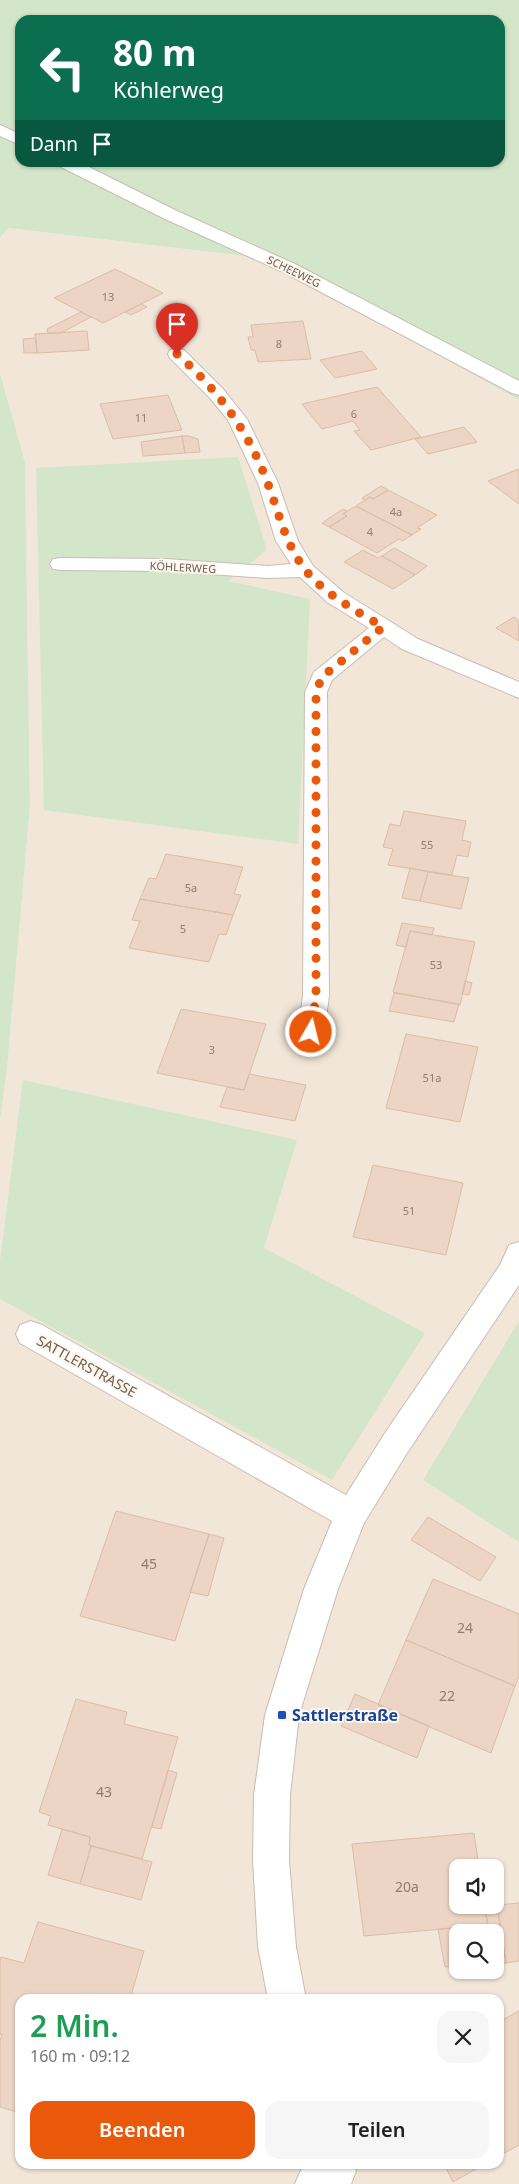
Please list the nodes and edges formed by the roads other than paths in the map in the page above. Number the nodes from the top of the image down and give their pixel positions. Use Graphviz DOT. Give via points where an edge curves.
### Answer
graph roads {
  1 [pos="0,130"];
  2 [pos="15,138"];
  3 [pos="75,167"];
  4 [pos="177,354"];
  5 [pos="519,389"];
  6 [pos="61,564"];
  7 [pos="305,570"];
  8 [pos="383,627"];
  9 [pos="519,691"];
  10 [pos="311,1032"];
  11 [pos="519,1254"];
  12 [pos="31,1334"];
  13 [pos="351,1515"];
  14 [pos="287,1994"];
  1 -- 2 [label="street"];
  3 -- 5 [label="street, SCHEEWEG" via="289,268"];
  4 -- 7 [label="street" via="237,419 268,484 288,541"];
  6 -- 7 [label="street, KÖHLERWEG" via="166,565 268,572"];
  7 -- 8 [label="street" via="335,597"];
  8 -- 9 [label="street" via="410,644"];
  8 -- 10 [label="street" via="322,677 316,692 316,996"];
  11 -- 13 [label="street" via="502,1287"];
  12 -- 13 [label="street, SATTLERSTRASSE"];
  13 -- 14 [label="street" via="321,1589 282,1715 272,1795 271,1860 276,1947"];
}
